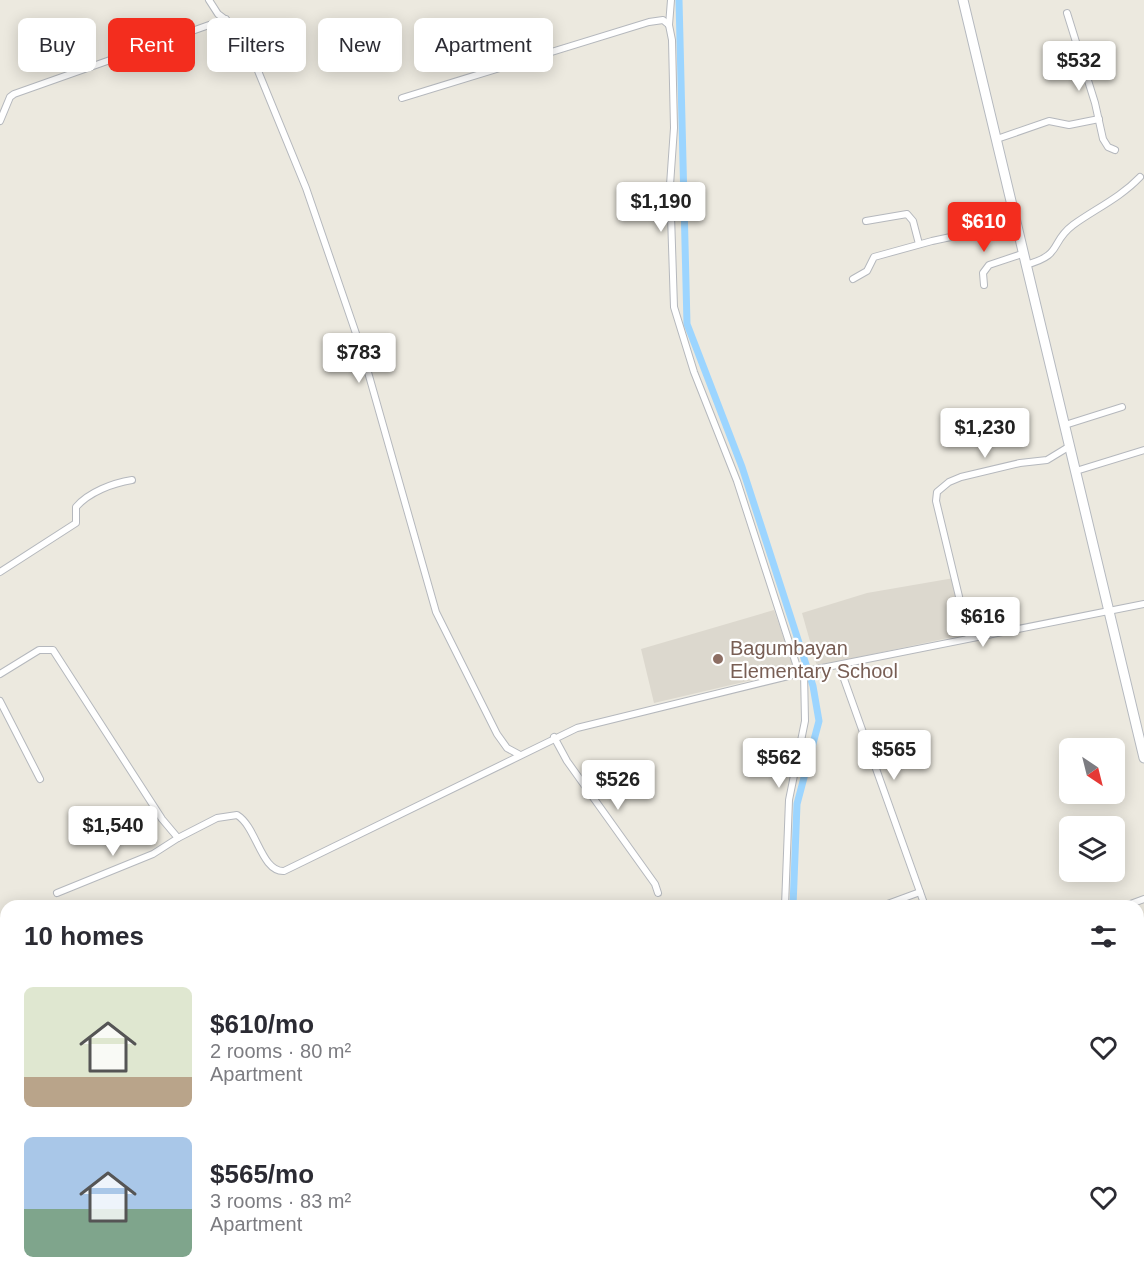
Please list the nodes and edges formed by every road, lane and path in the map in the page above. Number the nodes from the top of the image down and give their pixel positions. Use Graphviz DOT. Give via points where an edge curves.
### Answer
graph roads {
  1 [pos="208,0"];
  2 [pos="671,0"];
  3 [pos="963,0"];
  4 [pos="1067,13"];
  5 [pos="224,18"];
  6 [pos="669,25"];
  7 [pos="207,26"];
  8 [pos="258,72"];
  9 [pos="402,98"];
  10 [pos="1099,119"];
  11 [pos="0,121"];
  12 [pos="997,139"];
  13 [pos="1115,150"];
  14 [pos="1140,177"];
  15 [pos="866,220"];
  16 [pos="1016,223"];
  17 [pos="919,244"];
  18 [pos="1022,254"];
  19 [pos="1025,265"];
  20 [pos="853,279"];
  21 [pos="984,285"];
  22 [pos="1122,407"];
  23 [pos="1065,425"];
  24 [pos="1070,446"];
  25 [pos="1144,450"];
  26 [pos="1076,471"];
  27 [pos="132,480"];
  28 [pos="0,572"];
  29 [pos="1144,603"];
  30 [pos="1110,610"];
  31 [pos="969,638"];
  32 [pos="839,665"];
  33 [pos="803,673"];
  34 [pos="0,674"];
  35 [pos="0,700"];
  36 [pos="554,737"];
  37 [pos="507,748"];
  38 [pos="520,755"];
  39 [pos="1144,758"];
  40 [pos="507,761"];
  41 [pos="40,779"];
  42 [pos="178,838"];
  43 [pos="920,892"];
  44 [pos="57,893"];
  45 [pos="658,893"];
  46 [pos="785,900"];
  47 [pos="898,900"];
  48 [pos="923,900"];
  1 -- 5 [label="street"];
  2 -- 6 [label="street"];
  3 -- 12 [label="main road"];
  4 -- 10 [label="street"];
  6 -- 9 [label="street" via="663,20 650,21"];
  6 -- 33 [label="street" via="675,128 670,185 674,307"];
  7 -- 11 [label="street" via="14,94"];
  8 -- 37 [label="street" via="306,188 362,351 436,612"];
  10 -- 12 [label="street" via="1069,125 1049,121"];
  10 -- 13 [label="street" via="1105,144"];
  12 -- 16 [label="main road"];
  14 -- 19 [label="street" via="1102,209 1072,226 1048,257"];
  15 -- 17 [label="street" via="907,214"];
  16 -- 17 [label="street"];
  16 -- 18 [label="main road"];
  17 -- 20 [label="street" via="874,257 867,271"];
  18 -- 19 [label="main road"];
  18 -- 21 [label="street" via="989,265 983,273"];
  19 -- 23 [label="main road"];
  22 -- 23 [label="street"];
  23 -- 24 [label="main road"];
  24 -- 26 [label="main road"];
  24 -- 31 [label="street" via="1047,460 961,477 937,492"];
  25 -- 26 [label="street"];
  26 -- 30 [label="main road"];
  27 -- 28 [label="street" via="112,484 82,501 76,507 76,523"];
  29 -- 30 [label="street"];
  30 -- 31 [label="street"];
  30 -- 39 [label="main road"];
  31 -- 32 [label="street"];
  32 -- 33 [label="street"];
  32 -- 43 [label="street"];
  33 -- 36 [label="street" via="605,720"];
  33 -- 46 [label="street" via="805,721 787,818"];
  34 -- 42 [label="street" via="39,650 56,651 162,819"];
  35 -- 41 [label="street"];
  36 -- 38 [label="street"];
  36 -- 45 [label="street" via="567,761 656,884"];
  37 -- 38 [label="street"];
  37 -- 40 [label="street"];
  38 -- 40 [label="street"];
  40 -- 42 [label="street" via="284,871 269,864 250,826 237,815 217,818"];
  42 -- 44 [label="street" via="153,854"];
  43 -- 47 [label="street"];
  43 -- 48 [label="street"];
}
